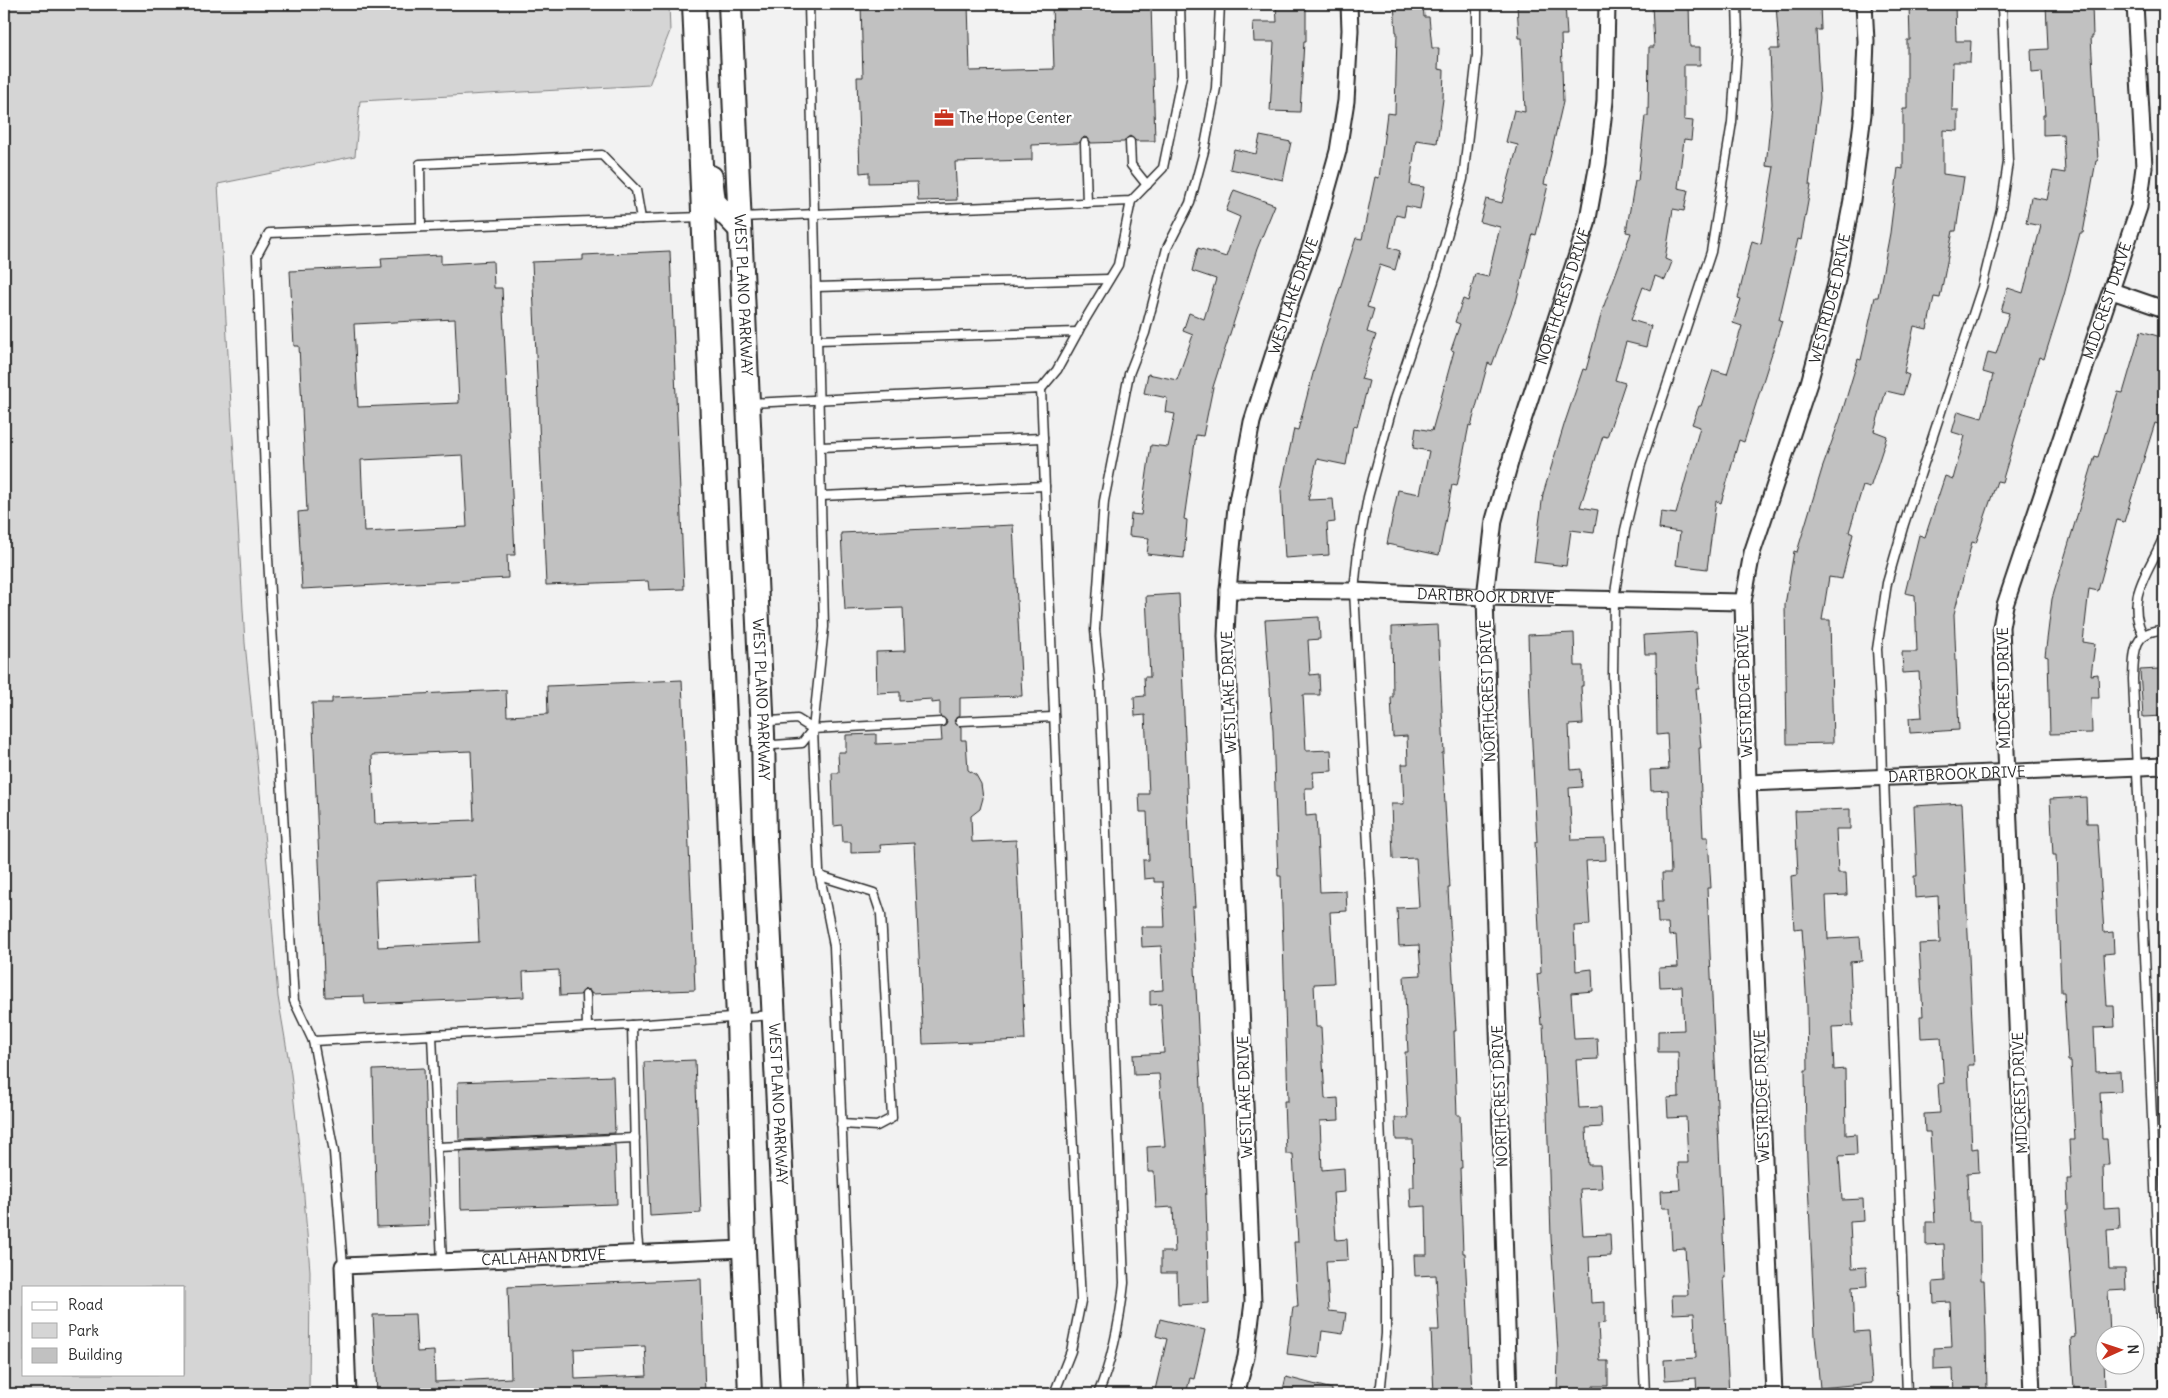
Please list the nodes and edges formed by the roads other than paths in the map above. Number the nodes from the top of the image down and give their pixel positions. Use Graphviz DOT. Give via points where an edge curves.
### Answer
graph roads {
  1 [pos="694,4"];
  2 [pos="730,4"];
  3 [pos="809,4"];
  4 [pos="1180,4"];
  5 [pos="1220,4"];
  6 [pos="1349,4"];
  7 [pos="1477,4"];
  8 [pos="1607,4"];
  9 [pos="1737,4"];
  10 [pos="1864,4"];
  11 [pos="2002,4"];
  12 [pos="2135,4"];
  13 [pos="697,87"];
  14 [pos="1130,142"];
  15 [pos="1084,143"];
  16 [pos="1147,185"];
  17 [pos="1131,201"];
  18 [pos="1086,203"];
  19 [pos="815,214"];
  20 [pos="702,216"];
  21 [pos="641,219"];
  22 [pos="740,223"];
  23 [pos="421,228"];
  24 [pos="1109,279"];
  25 [pos="816,287"];
  26 [pos="2112,291"];
  27 [pos="2164,309"];
  28 [pos="1078,332"];
  29 [pos="817,340"];
  30 [pos="1041,389"];
  31 [pos="819,400"];
  32 [pos="747,404"];
  33 [pos="1043,438"];
  34 [pos="820,447"];
  35 [pos="1045,486"];
  36 [pos="821,496"];
  37 [pos="2164,536"];
  38 [pos="1228,590"];
  39 [pos="1354,591"];
  40 [pos="1485,597"];
  41 [pos="1614,599"];
  42 [pos="1743,602"];
  43 [pos="2164,630"];
  44 [pos="2142,635"];
  45 [pos="1054,717"];
  46 [pos="960,721"];
  47 [pos="941,722"];
  48 [pos="813,729"];
  49 [pos="763,734"];
  50 [pos="726,742"];
  51 [pos="2164,766"];
  52 [pos="2136,767"];
  53 [pos="2006,772"];
  54 [pos="1883,778"];
  55 [pos="1748,784"];
  56 [pos="820,876"];
  57 [pos="586,995"];
  58 [pos="775,1015"];
  59 [pos="738,1018"];
  60 [pos="632,1026"];
  61 [pos="587,1027"];
  62 [pos="432,1035"];
  63 [pos="312,1041"];
  64 [pos="842,1124"];
  65 [pos="635,1138"];
  66 [pos="438,1147"];
  67 [pos="744,1249"];
  68 [pos="639,1255"];
  69 [pos="442,1263"];
  70 [pos="343,1266"];
  71 [pos="348,1394"];
  72 [pos="750,1394"];
  73 [pos="792,1394"];
  74 [pos="853,1394"];
  75 [pos="1054,1394"];
  76 [pos="1098,1394"];
  77 [pos="1236,1394"];
  78 [pos="1377,1394"];
  79 [pos="1509,1394"];
  80 [pos="1645,1394"];
  81 [pos="1774,1394"];
  82 [pos="1907,1394"];
  83 [pos="2032,1394"];
  84 [pos="2164,1394"];
  1 -- 13 [label="main road"];
  2 -- 22 [label="main road, WEST PLANO PARKWAY"];
  3 -- 19 [label="lane"];
  4 -- 16 [label="lane" via="1182,75 1163,168"];
  5 -- 76 [label="lane" via="1216,88 1204,151 1190,203 1167,248 1145,333 1129,374 1103,510 1096,630 1124,1283 1120,1324"];
  6 -- 38 [label="street, WESTLAKE DRIVE" via="1346,101 1338,151 1313,240 1252,422 1236,507"];
  7 -- 39 [label="lane" via="1477,56 1463,179 1437,272 1395,397 1368,497"];
  8 -- 40 [label="street, NORTHCREST DRIVE" via="1605,100 1598,163 1586,224 1494,520"];
  9 -- 41 [label="lane" via="1732,122 1711,252 1642,464 1625,530"];
  10 -- 42 [label="street, WESTRIDGE DRIVE" via="1863,114 1852,200 1836,284 1809,383 1752,553"];
  11 -- 54 [label="lane" via="2008,162 2001,209 1982,287 1887,583 1877,649"];
  12 -- 26 [label="street, MIDCREST DRIVE" via="2144,167 2139,207"];
  13 -- 20 [label="main road"];
  13 -- 22 [label="main road" via="714,202"];
  14 -- 16 [label="lane" via="1131,165"];
  15 -- 18 [label="lane"];
  16 -- 17 [label="lane"];
  17 -- 18 [label="lane"];
  17 -- 24 [label="lane" via="1118,265"];
  18 -- 19 [label="lane"];
  19 -- 22 [label="lane"];
  19 -- 25 [label="lane"];
  20 -- 21 [label="lane"];
  20 -- 50 [label="main road"];
  21 -- 23 [label="lane"];
  21 -- 23 [label="lane" via="636,190 602,155 420,164"];
  22 -- 32 [label="main road, WEST PLANO PARKWAY"];
  23 -- 63 [label="lane" via="269,234 257,256 268,558 294,1001"];
  24 -- 25 [label="lane"];
  24 -- 28 [label="lane"];
  25 -- 29 [label="lane"];
  26 -- 27 [label="street"];
  26 -- 53 [label="street, MIDCREST DRIVE" via="2005,604 2001,627"];
  28 -- 29 [label="lane"];
  28 -- 30 [label="lane" via="1057,370"];
  29 -- 31 [label="lane"];
  30 -- 31 [label="lane"];
  30 -- 33 [label="lane"];
  31 -- 32 [label="lane"];
  31 -- 34 [label="lane"];
  32 -- 49 [label="main road, WEST PLANO PARKWAY"];
  33 -- 34 [label="lane"];
  33 -- 35 [label="lane"];
  34 -- 36 [label="lane"];
  35 -- 36 [label="lane"];
  35 -- 45 [label="lane"];
  36 -- 48 [label="lane" via="824,626"];
  37 -- 44 [label="lane" via="2137,592 2136,619"];
  38 -- 39 [label="street, DARTBROOK DRIVE"];
  38 -- 77 [label="street, WESTLAKE DRIVE" via="1226,636 1253,1302 1246,1357"];
  39 -- 40 [label="street, DARTBROOK DRIVE"];
  39 -- 78 [label="lane" via="1386,1267 1386,1334 1381,1385"];
  40 -- 41 [label="street, DARTBROOK DRIVE"];
  40 -- 79 [label="street, NORTHCREST DRIVE"];
  41 -- 42 [label="street, DARTBROOK DRIVE"];
  41 -- 80 [label="lane" via="1613,667"];
  42 -- 55 [label="street, WESTRIDGE DRIVE"];
  43 -- 44 [label="lane"];
  44 -- 52 [label="lane" via="2135,650 2133,679"];
  45 -- 46 [label="lane"];
  45 -- 75 [label="lane" via="1080,1301 1071,1351"];
  47 -- 48 [label="lane"];
  48 -- 49 [label="lane" via="797,719 771,721"];
  48 -- 49 [label="lane" via="802,743 774,745"];
  48 -- 56 [label="lane"];
  49 -- 50 [label="main road"];
  49 -- 58 [label="main road, WEST PLANO PARKWAY"];
  50 -- 59 [label="main road"];
  51 -- 52 [label="street, DARTBROOK DRIVE"];
  52 -- 53 [label="street, DARTBROOK DRIVE"];
  52 -- 84 [label="lane"];
  53 -- 54 [label="street, DARTBROOK DRIVE"];
  53 -- 83 [label="street, MIDCREST DRIVE"];
  54 -- 55 [label="street, DARTBROOK DRIVE"];
  54 -- 82 [label="lane"];
  55 -- 81 [label="street, WESTRIDGE DRIVE"];
  56 -- 64 [label="lane" via="834,946"];
  56 -- 64 [label="lane" via="874,893 881,914 892,1118 877,1126"];
  57 -- 61 [label="lane"];
  58 -- 59 [label="lane"];
  58 -- 73 [label="main road, WEST PLANO PARKWAY"];
  59 -- 60 [label="lane"];
  59 -- 67 [label="main road"];
  60 -- 61 [label="lane"];
  60 -- 65 [label="lane"];
  61 -- 62 [label="lane"];
  62 -- 63 [label="lane"];
  62 -- 66 [label="lane"];
  63 -- 70 [label="lane" via="334,1152"];
  64 -- 74 [label="lane"];
  65 -- 66 [label="lane"];
  65 -- 68 [label="lane"];
  66 -- 69 [label="lane"];
  67 -- 68 [label="street, CALLAHAN DRIVE"];
  67 -- 72 [label="main road"];
  68 -- 69 [label="street, CALLAHAN DRIVE"];
  69 -- 70 [label="street, CALLAHAN DRIVE"];
  70 -- 71 [label="street"];
}
